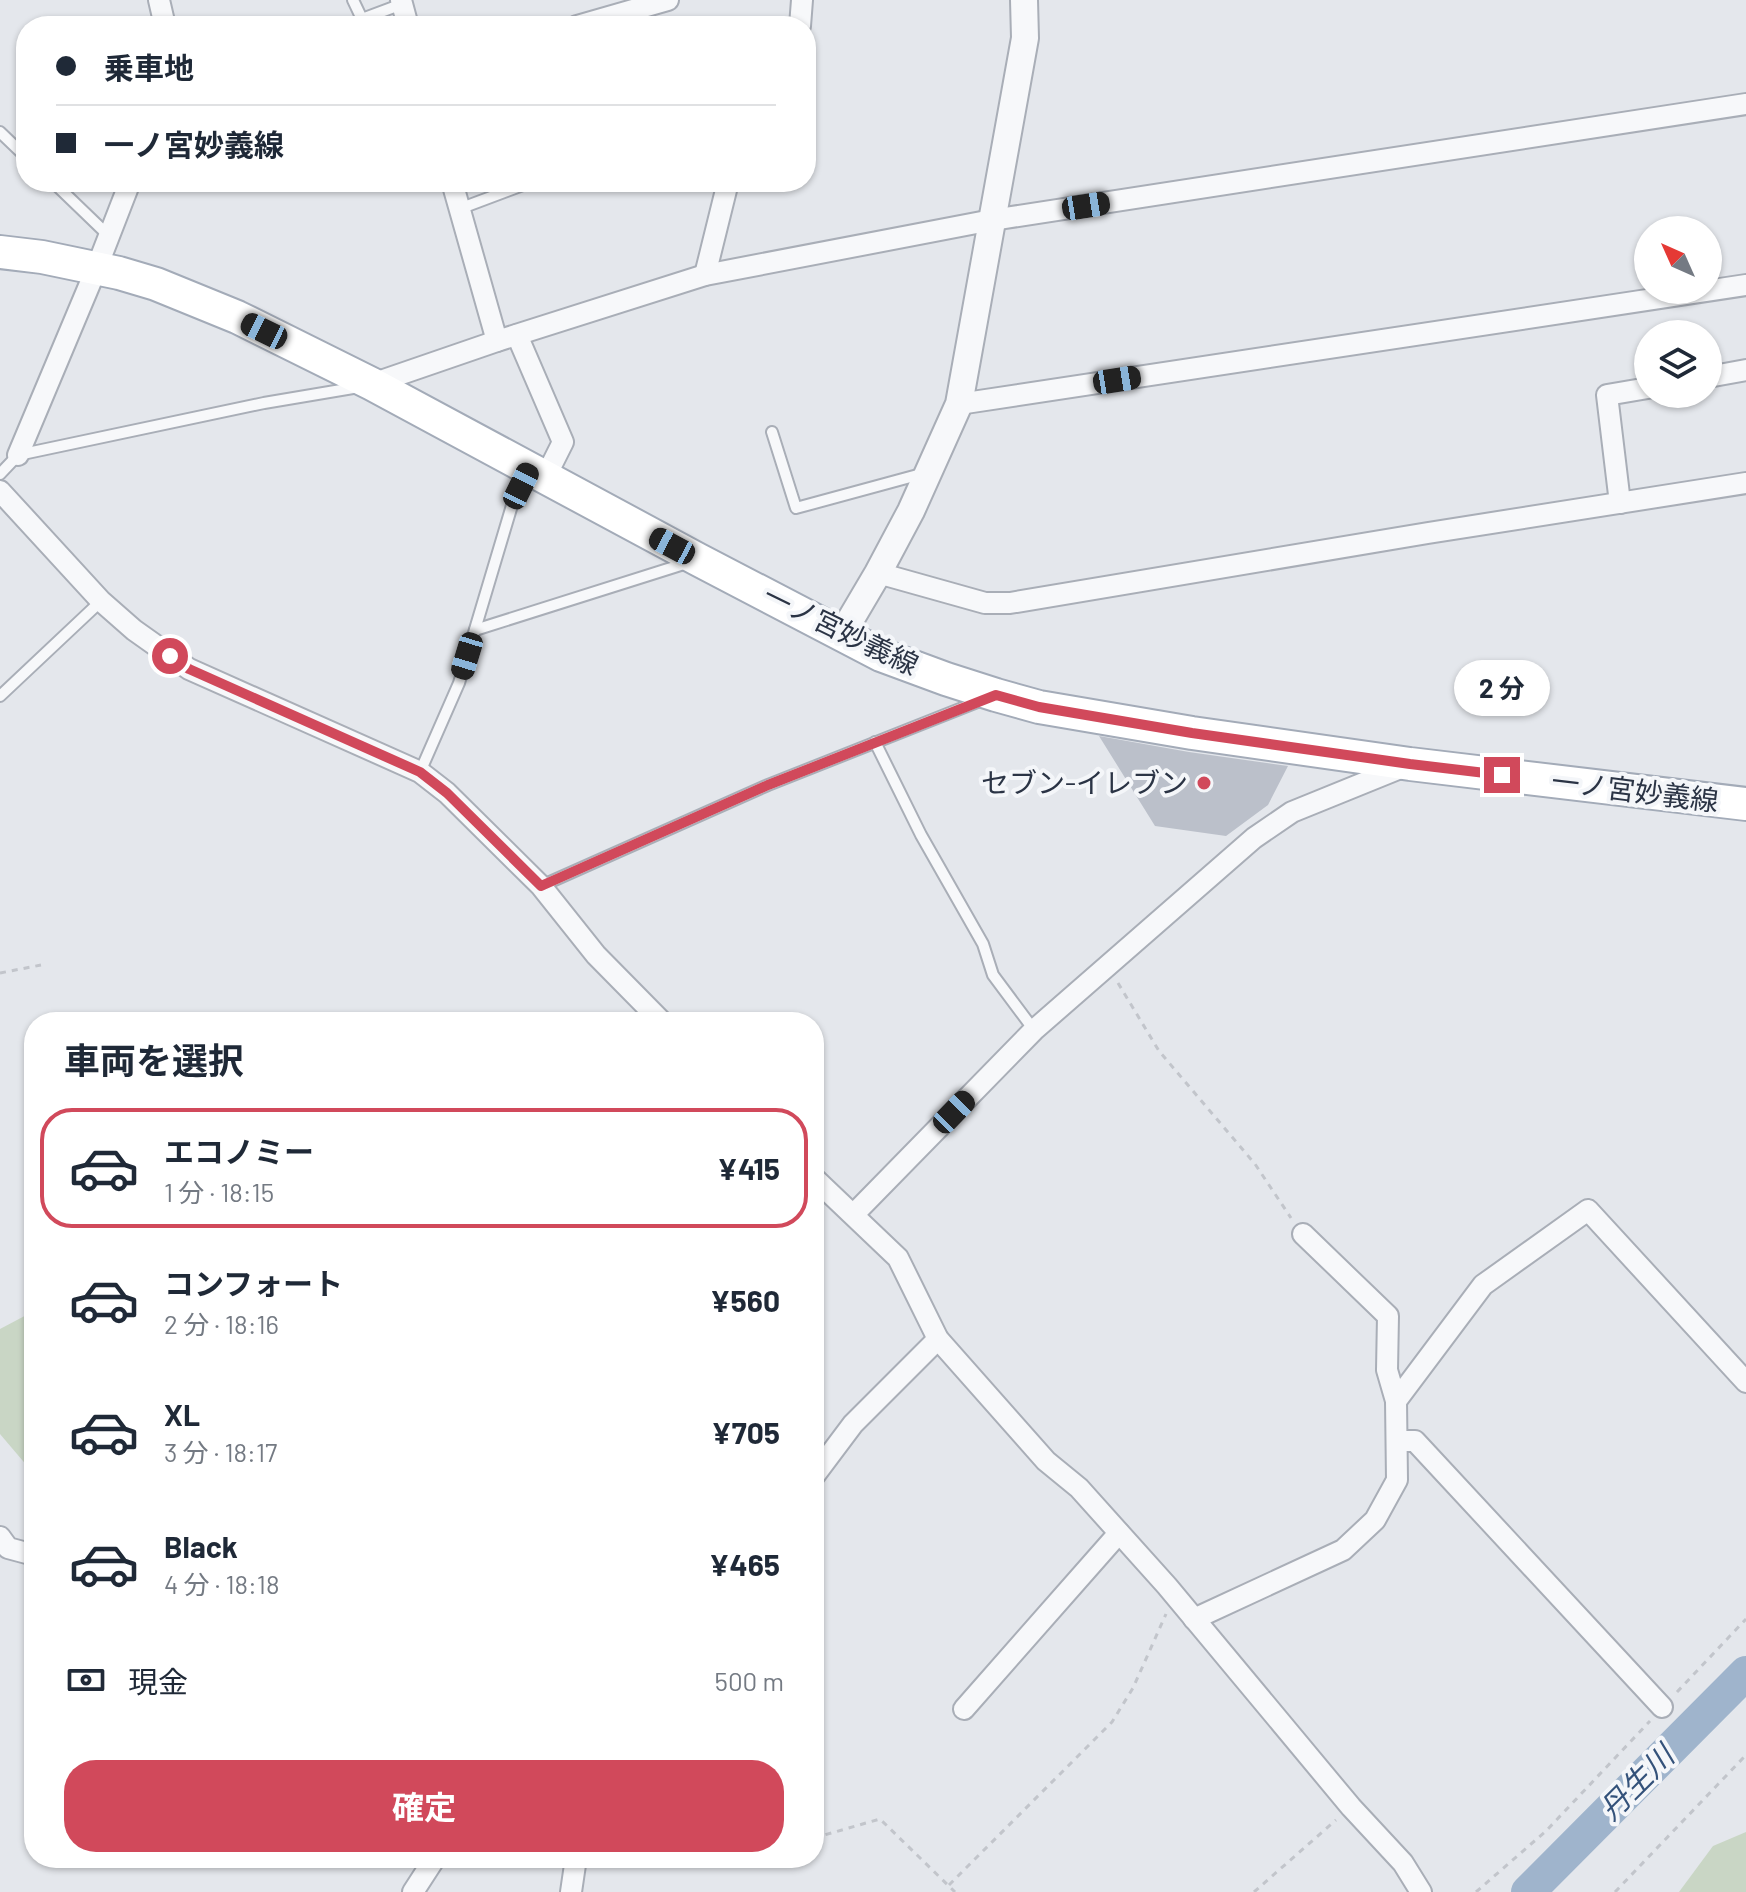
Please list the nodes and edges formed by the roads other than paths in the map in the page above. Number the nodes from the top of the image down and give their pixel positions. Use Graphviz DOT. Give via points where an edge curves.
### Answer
graph roads {
  1 [pos="668,0"];
  2 [pos="1024,0"];
  3 [pos="401,2"];
  4 [pos="369,16"];
  5 [pos="612,16"];
  6 [pos="1746,104"];
  7 [pos="0,132"];
  8 [pos="16,147"];
  9 [pos="63,192"];
  10 [pos="126,192"];
  11 [pos="455,192"];
  12 [pos="504,192"];
  13 [pos="726,192"];
  14 [pos="459,209"];
  15 [pos="992,220"];
  16 [pos="109,236"];
  17 [pos="0,252"];
  18 [pos="97,267"];
  19 [pos="705,275"];
  20 [pos="1746,285"];
  21 [pos="517,335"];
  22 [pos="497,341"];
  23 [pos="1746,370"];
  24 [pos="1722,374"];
  25 [pos="372,384"];
  26 [pos="1634,390"];
  27 [pos="959,404"];
  28 [pos="772,432"];
  29 [pos="18,455"];
  30 [pos="927,472"];
  31 [pos="0,474"];
  32 [pos="537,474"];
  33 [pos="1746,483"];
  34 [pos="0,491"];
  35 [pos="1620,503"];
  36 [pos="697,559"];
  37 [pos="878,573"];
  38 [pos="101,601"];
  39 [pos="475,630"];
  40 [pos="842,634"];
  41 [pos="996,695"];
  42 [pos="0,696"];
  43 [pos="875,742"];
  44 [pos="1410,764"];
  45 [pos="420,772"];
  46 [pos="1746,804"];
  47 [pos="541,886"];
  48 [pos="652,1012"];
  49 [pos="1034,1030"];
  50 [pos="824,1187"];
  51 [pos="854,1214"];
  52 [pos="1303,1234"];
  53 [pos="938,1339"];
  54 [pos="1746,1382"];
  55 [pos="1396,1401"];
  56 [pos="1397,1441"];
  57 [pos="824,1463"];
  58 [pos="1119,1533"];
  59 [pos="0,1537"];
  60 [pos="24,1552"];
  61 [pos="1194,1619"];
  62 [pos="1662,1707"];
  63 [pos="964,1709"];
  64 [pos="429,1868"];
  65 [pos="575,1868"];
  66 [pos="413,1892"];
  67 [pos="571,1892"];
  68 [pos="1421,1892"];
  1 -- 5 [label="street"];
  2 -- 15 [label="street" via="1025,38"];
  3 -- 4 [label="lane"];
  6 -- 15 [label="street"];
  7 -- 8 [label="lane"];
  9 -- 16 [label="lane"];
  10 -- 16 [label="street"];
  11 -- 14 [label="street"];
  12 -- 14 [label="lane"];
  13 -- 19 [label="street"];
  14 -- 22 [label="street"];
  15 -- 19 [label="street"];
  15 -- 27 [label="street"];
  16 -- 18 [label="street"];
  17 -- 18 [label="main road, 一ノ宮妙義線"];
  18 -- 25 [label="main road, 一ノ宮妙義線" via="237,317"];
  18 -- 29 [label="street"];
  19 -- 21 [label="street"];
  20 -- 27 [label="street"];
  21 -- 22 [label="street"];
  21 -- 32 [label="street" via="563,442"];
  22 -- 25 [label="street"];
  23 -- 24 [label="street"];
  25 -- 29 [label="lane"];
  25 -- 32 [label="main road, 一ノ宮妙義線"];
  26 -- 35 [label="street" via="1607,395"];
  27 -- 30 [label="street"];
  28 -- 30 [label="lane" via="796,508"];
  29 -- 31 [label="lane"];
  30 -- 37 [label="street"];
  32 -- 36 [label="main road, 一ノ宮妙義線"];
  32 -- 39 [label="lane" via="513,502"];
  33 -- 35 [label="street"];
  34 -- 38 [label="street"];
  35 -- 37 [label="street" via="1010,603 985,603"];
  36 -- 39 [label="lane"];
  36 -- 40 [label="main road, 一ノ宮妙義線"];
  37 -- 40 [label="street"];
  38 -- 42 [label="lane"];
  38 -- 45 [label="street" via="189,669"];
  39 -- 45 [label="lane" via="459,683"];
  40 -- 41 [label="main road, 一ノ宮妙義線" via="881,655"];
  41 -- 43 [label="lane"];
  41 -- 44 [label="main road, 一ノ宮妙義線" via="1163,728"];
  43 -- 47 [label="lane"];
  43 -- 49 [label="lane" via="983,944 993,975"];
  44 -- 46 [label="main road, 一ノ宮妙義線"];
  44 -- 49 [label="street" via="1292,812 1254,838"];
  45 -- 47 [label="street"];
  47 -- 48 [label="street" via="596,955"];
  49 -- 51 [label="street"];
  50 -- 51 [label="street"];
  51 -- 53 [label="street" via="898,1258"];
  52 -- 55 [label="street" via="1388,1316 1387,1370"];
  53 -- 57 [label="street" via="853,1424"];
  53 -- 58 [label="street" via="1046,1461"];
  54 -- 55 [label="street" via="1588,1210 1483,1285"];
  55 -- 56 [label="street"];
  56 -- 61 [label="street" via="1397,1480 1375,1520 1343,1550"];
  56 -- 62 [label="street" via="1415,1441"];
  58 -- 61 [label="street"];
  58 -- 63 [label="street"];
  59 -- 60 [label="street" via="8,1548"];
  61 -- 68 [label="street" via="1403,1863"];
  64 -- 66 [label="street"];
  65 -- 67 [label="street"];
}
